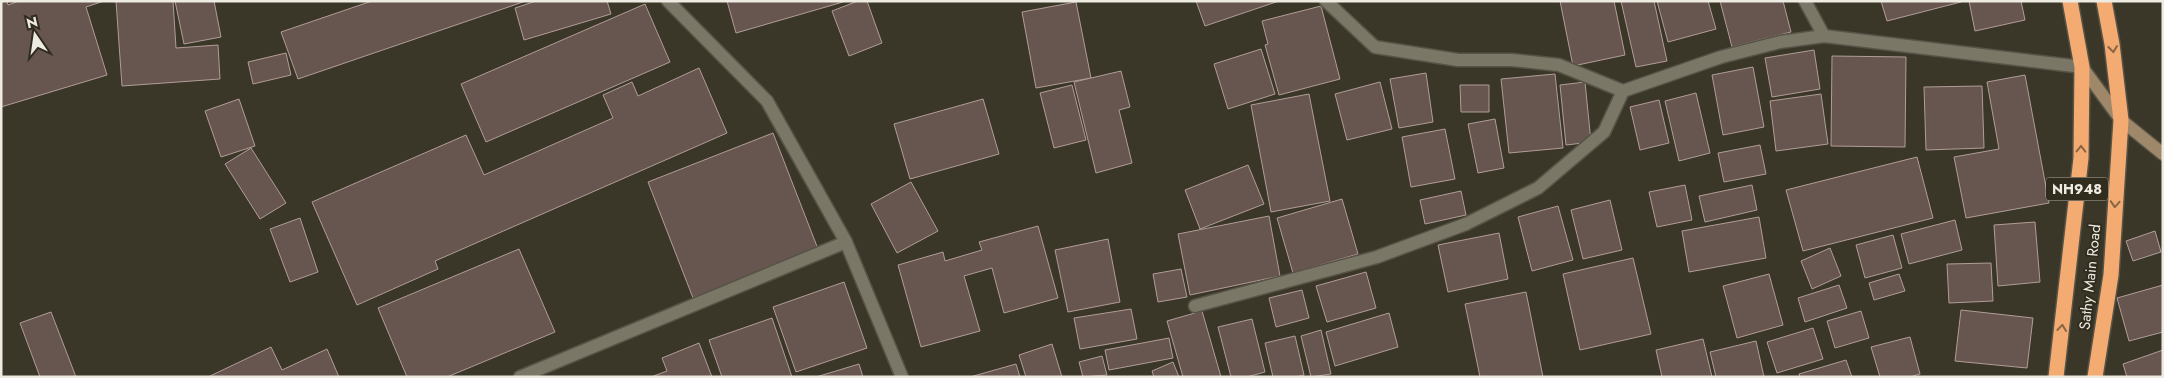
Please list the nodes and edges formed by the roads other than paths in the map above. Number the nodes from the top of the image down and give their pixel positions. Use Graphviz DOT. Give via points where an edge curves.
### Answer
graph roads {
  1 [pos="668,1"];
  2 [pos="1326,1"];
  3 [pos="1805,1"];
  4 [pos="2070,1"];
  5 [pos="2104,1"];
  6 [pos="1824,36"];
  7 [pos="2082,68"];
  8 [pos="1623,91"];
  9 [pos="2121,120"];
  10 [pos="2163,154"];
  11 [pos="846,242"];
  12 [pos="1195,306"];
  13 [pos="520,377"];
  14 [pos="902,377"];
  15 [pos="2056,377"];
  16 [pos="2095,377"];
  1 -- 11 [label="street" via="767,101"];
  2 -- 8 [label="street" via="1375,47 1458,60 1512,60 1559,65"];
  3 -- 6 [label="street"];
  4 -- 7 [label="highway, Sathy Main Road / NH948"];
  5 -- 9 [label="highway, Sathy Main Road / NH948, one-way"];
  6 -- 7 [label="street"];
  6 -- 8 [label="street" via="1780,42 1721,57"];
  7 -- 9 [label="main road"];
  15 -- 7 [label="highway, Sathy Main Road / NH948, one-way" via="2081,158"];
  8 -- 12 [label="street" via="1604,132 1538,188 1466,224 1377,257"];
  9 -- 10 [label="main road"];
  9 -- 16 [label="highway, Sathy Main Road / NH948, one-way" via="2111,275"];
  11 -- 13 [label="street"];
  11 -- 14 [label="street"];
}
